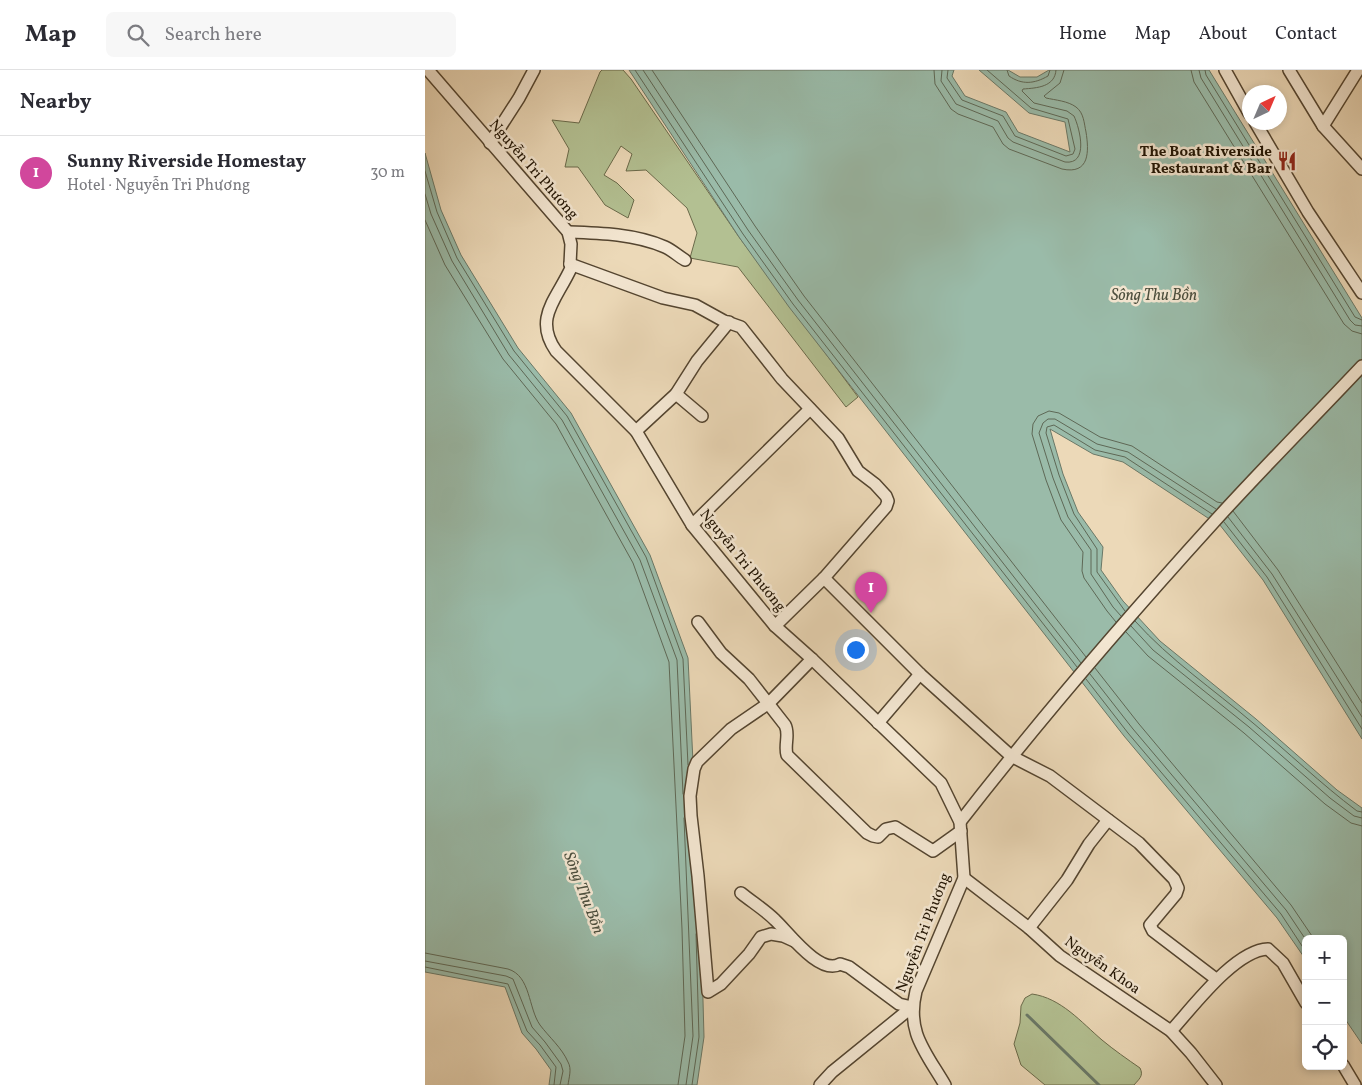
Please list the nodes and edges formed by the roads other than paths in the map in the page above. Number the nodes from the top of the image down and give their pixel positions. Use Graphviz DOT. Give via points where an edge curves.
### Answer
graph roads {
  1 [pos="428,70"];
  2 [pos="534,70"];
  3 [pos="1225,70"];
  4 [pos="1289,70"];
  5 [pos="1359,74"];
  6 [pos="1242,100"];
  7 [pos="1323,126"];
  8 [pos="1260,130"];
  9 [pos="490,143"];
  10 [pos="1362,169"];
  11 [pos="568,232"];
  12 [pos="685,260"];
  13 [pos="570,264"];
  14 [pos="1362,293"];
  15 [pos="729,322"];
  16 [pos="1362,366"];
  17 [pos="676,394"];
  18 [pos="810,409"];
  19 [pos="702,416"];
  20 [pos="636,431"];
  21 [pos="692,525"];
  22 [pos="824,578"];
  23 [pos="698,622"];
  24 [pos="775,626"];
  25 [pos="812,659"];
  26 [pos="920,674"];
  27 [pos="769,703"];
  28 [pos="878,723"];
  29 [pos="1011,756"];
  30 [pos="1108,820"];
  31 [pos="961,826"];
  32 [pos="963,878"];
  33 [pos="741,893"];
  34 [pos="1029,928"];
  35 [pos="794,940"];
  36 [pos="1216,979"];
  37 [pos="1302,996"];
  38 [pos="912,1008"];
  39 [pos="1171,1031"];
  40 [pos="1346,1070"];
  41 [pos="820,1085"];
  42 [pos="945,1085"];
  43 [pos="1216,1085"];
  44 [pos="1355,1085"];
  1 -- 9 [label="street, Nguyễn Tri Phương"];
  2 -- 9 [label="street"];
  3 -- 6 [label="street"];
  4 -- 7 [label="street"];
  5 -- 7 [label="street"];
  7 -- 10 [label="street"];
  8 -- 14 [label="street" via="1308,212"];
  9 -- 11 [label="street, Nguyễn Tri Phương"];
  11 -- 12 [label="street" via="635,239 666,247"];
  11 -- 13 [label="street, Nguyễn Tri Phương"];
  13 -- 15 [label="street" via="663,298 695,305"];
  13 -- 20 [label="street, Nguyễn Tri Phương" via="571,268 547,316 548,339 555,351"];
  15 -- 17 [label="street"];
  15 -- 18 [label="street" via="741,327"];
  16 -- 29 [label="street" via="1214,522"];
  17 -- 19 [label="street"];
  17 -- 20 [label="street"];
  18 -- 21 [label="street"];
  18 -- 22 [label="street" via="838,438 857,470 875,484 888,501"];
  20 -- 21 [label="street, Nguyễn Tri Phương"];
  21 -- 24 [label="street, Nguyễn Tri Phương"];
  22 -- 24 [label="street"];
  22 -- 26 [label="street"];
  23 -- 27 [label="street" via="721,653"];
  24 -- 25 [label="street, Nguyễn Tri Phương"];
  25 -- 27 [label="street"];
  25 -- 28 [label="street, Nguyễn Tri Phương"];
  26 -- 28 [label="street"];
  26 -- 29 [label="street"];
  27 -- 31 [label="street" via="787,729 787,755 870,835 878,837 886,829 895,827 934,851"];
  27 -- 35 [label="street" via="731,730 697,762 693,774 691,816 708,992 721,984 761,937 771,934"];
  28 -- 31 [label="street, Nguyễn Tri Phương" via="941,783"];
  29 -- 30 [label="street" via="1050,776"];
  29 -- 31 [label="street"];
  30 -- 34 [label="street"];
  30 -- 36 [label="street" via="1139,843 1177,884 1176,894 1150,925 1153,931"];
  31 -- 32 [label="street, Nguyễn Tri Phương"];
  32 -- 34 [label="street, Nguyễn Khoa"];
  32 -- 38 [label="street, Nguyễn Tri Phương"];
  33 -- 35 [label="street" via="775,919"];
  34 -- 39 [label="street, Nguyễn Khoa" via="1060,956"];
  35 -- 38 [label="street" via="829,967 840,964 849,967 899,1004"];
  36 -- 37 [label="street" via="1255,951 1268,949 1283,963"];
  36 -- 39 [label="street"];
  38 -- 41 [label="street"];
  38 -- 42 [label="street, Nguyễn Tri Phương" via="919,1042"];
  39 -- 43 [label="street, Nguyễn Khoa"];
  40 -- 44 [label="street"];
}
